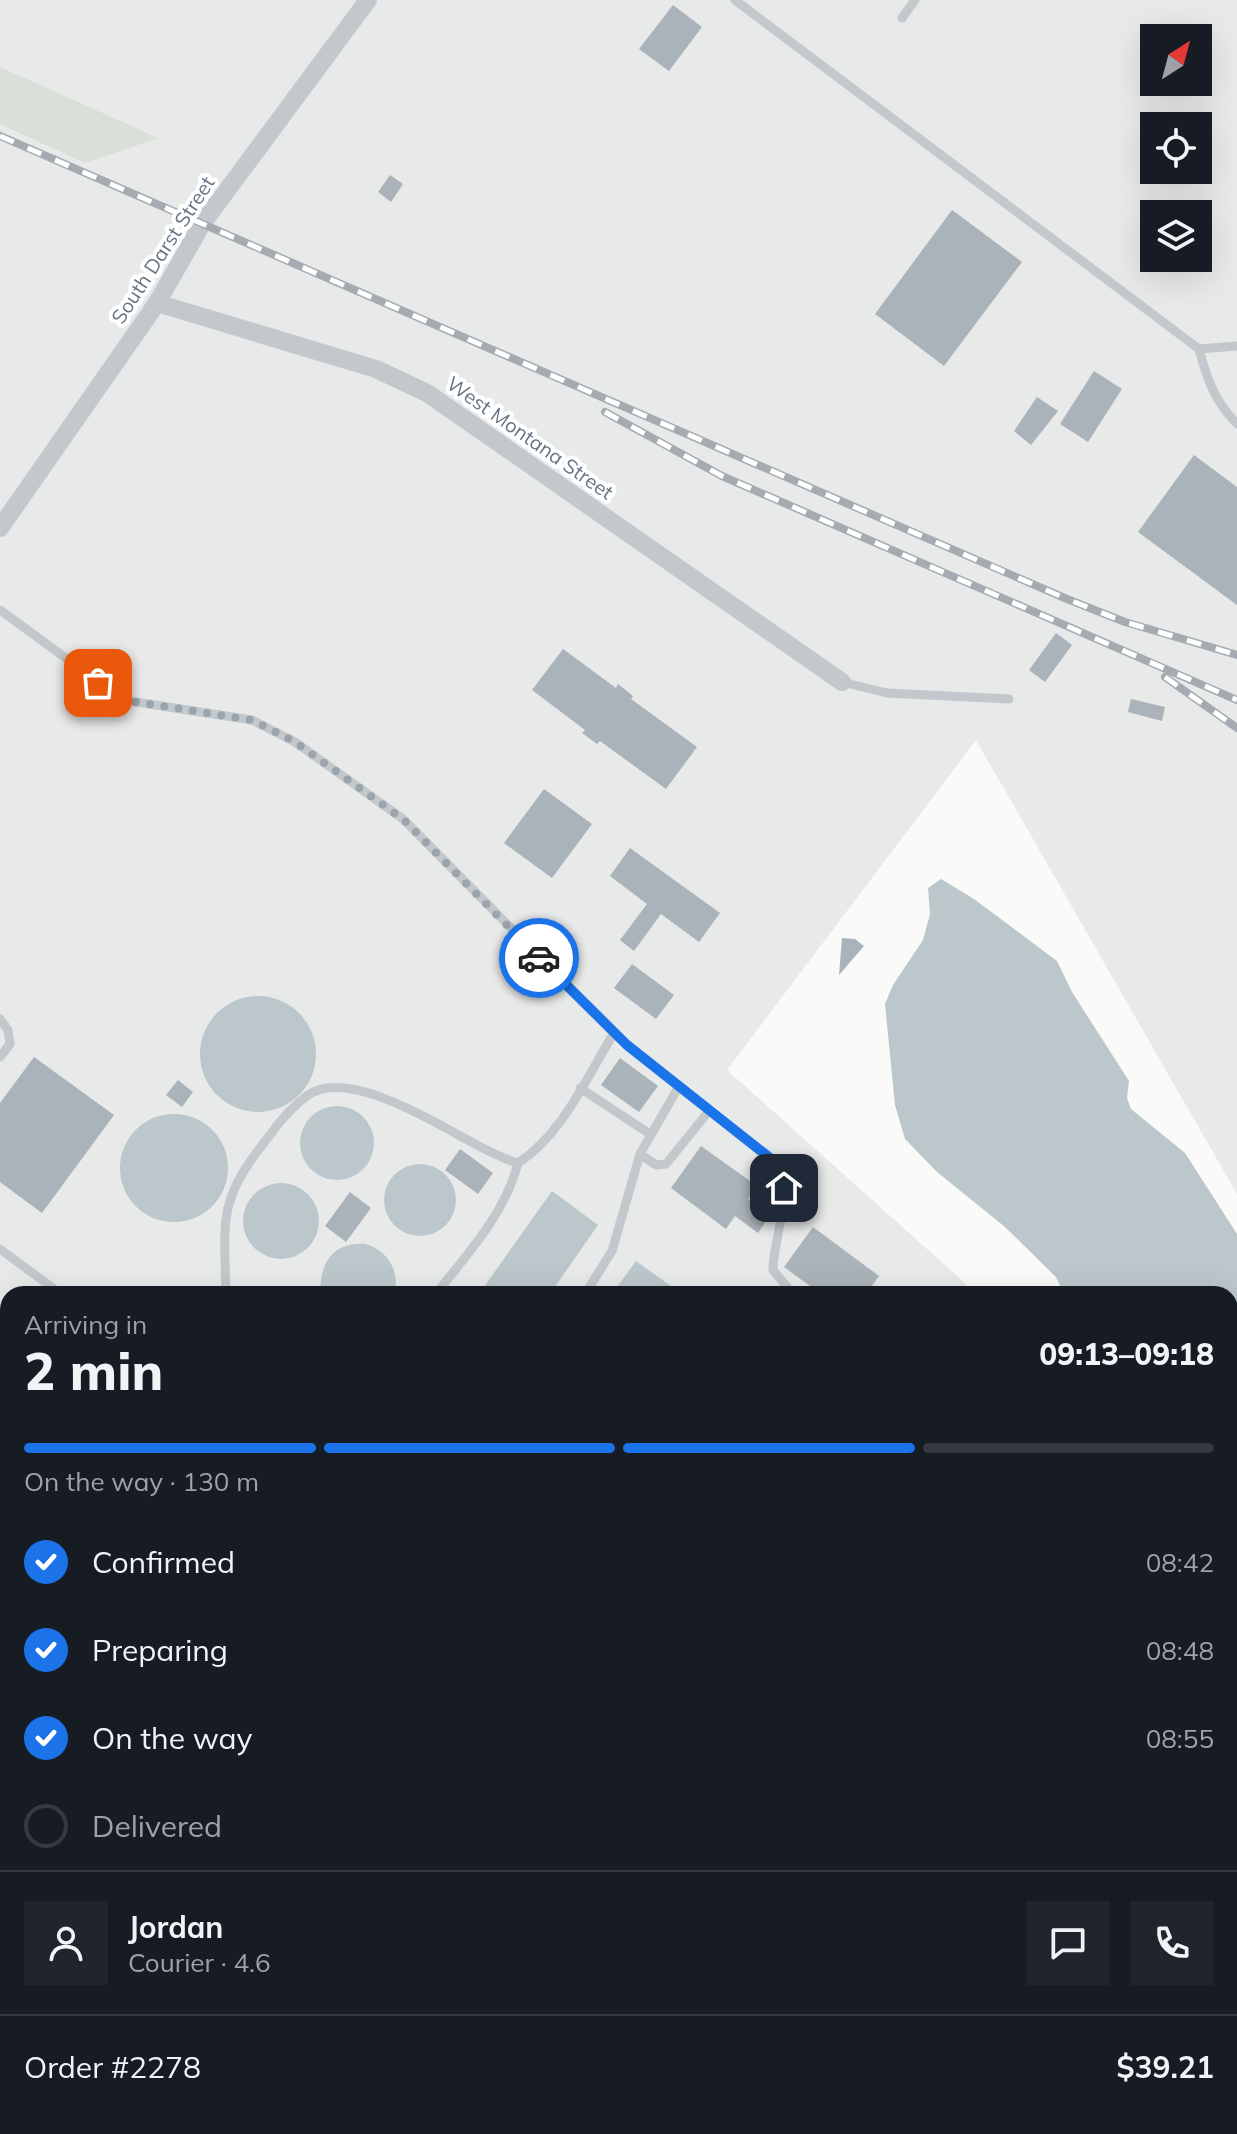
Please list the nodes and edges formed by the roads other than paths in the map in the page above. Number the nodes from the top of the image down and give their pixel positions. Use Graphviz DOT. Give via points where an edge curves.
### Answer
graph roads {
  1 [pos="368,0"];
  2 [pos="735,0"];
  3 [pos="915,0"];
  4 [pos="902,18"];
  5 [pos="157,303"];
  6 [pos="1237,346"];
  7 [pos="1199,349"];
  8 [pos="1237,424"];
  9 [pos="0,528"];
  10 [pos="0,610"];
  11 [pos="842,682"];
  12 [pos="1009,699"];
  13 [pos="0,1019"];
  14 [pos="614,1033"];
  15 [pos="0,1057"];
  16 [pos="580,1088"];
  17 [pos="678,1088"];
  18 [pos="709,1111"];
  19 [pos="650,1134"];
  20 [pos="640,1154"];
  21 [pos="518,1163"];
  22 [pos="0,1249"];
  23 [pos="50,1286"];
  24 [pos="226,1286"];
  25 [pos="442,1286"];
  26 [pos="590,1286"];
  27 [pos="786,1286"];
  1 -- 5 [label="street, South Darst Street" via="202,224"];
  2 -- 7 [label="lane"];
  3 -- 4 [label="lane"];
  5 -- 9 [label="street, South Darst Street"];
  5 -- 11 [label="street, West Montana Street" via="376,369 427,393"];
  6 -- 7 [label="lane"];
  7 -- 8 [label="lane" via="1219,405"];
  10 -- 14 [label="lane" via="123,700 252,720 295,742 403,819"];
  11 -- 12 [label="lane" via="887,693"];
  13 -- 15 [label="lane" via="10,1044"];
  14 -- 16 [label="lane"];
  14 -- 17 [label="lane"];
  16 -- 19 [label="lane"];
  16 -- 21 [label="lane" via="553,1133"];
  17 -- 18 [label="lane"];
  17 -- 19 [label="lane"];
  18 -- 20 [label="lane" via="666,1164 656,1165"];
  18 -- 27 [label="lane" via="779,1170 783,1216 773,1270"];
  19 -- 20 [label="lane"];
  20 -- 26 [label="lane" via="612,1251"];
  21 -- 24 [label="lane" via="499,1158 452,1128 366,1093 330,1088 310,1094 280,1121 241,1171 222,1229"];
  21 -- 25 [label="lane" via="497,1215"];
  22 -- 23 [label="lane"];
}
